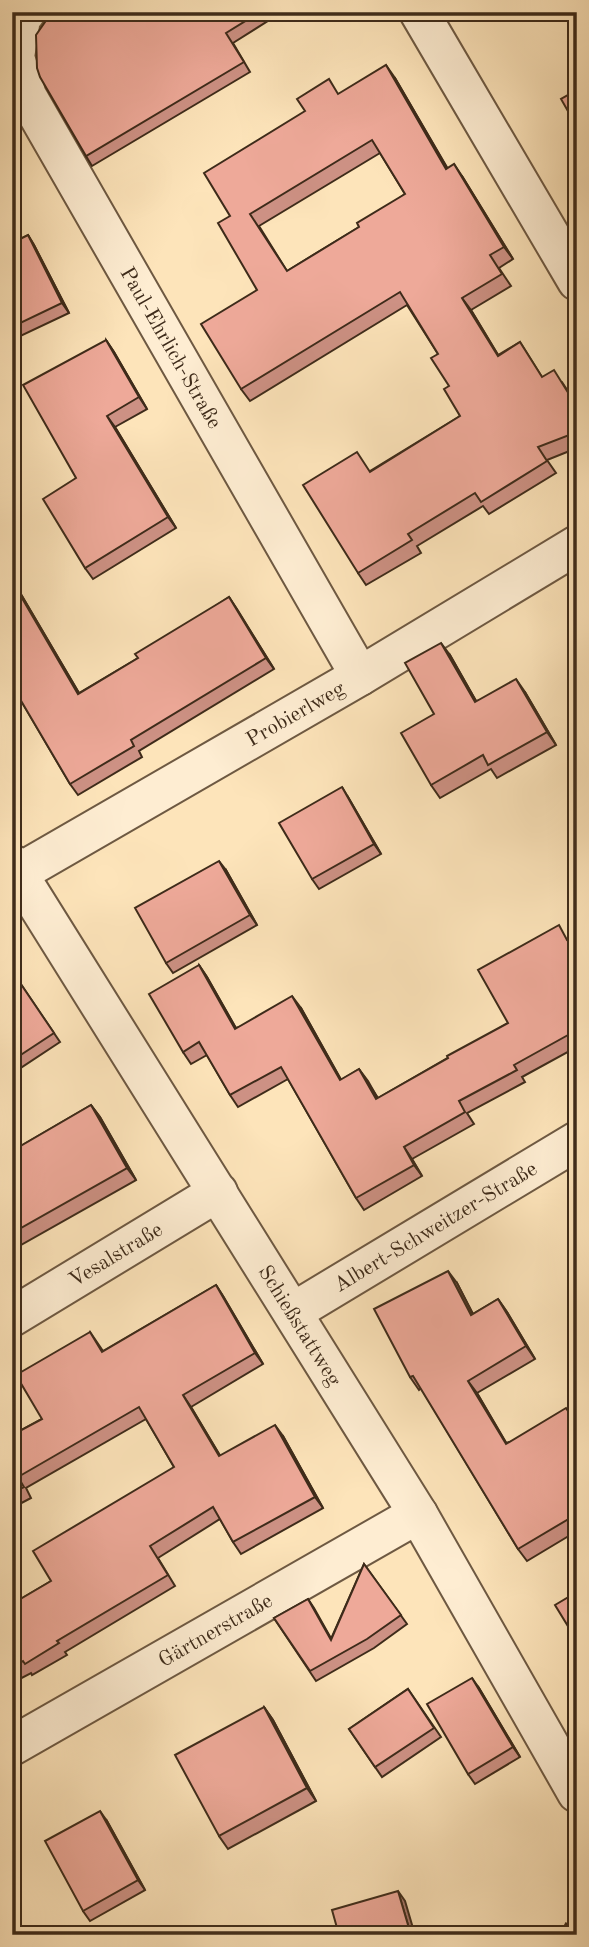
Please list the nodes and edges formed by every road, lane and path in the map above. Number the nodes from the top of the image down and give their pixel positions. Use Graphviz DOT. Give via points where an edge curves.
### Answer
graph roads {
  1 [pos="26,12"];
  2 [pos="424,14"];
  3 [pos="577,281"];
  4 [pos="577,545"];
  5 [pos="360,676"];
  6 [pos="14,871"];
  7 [pos="577,1141"];
  8 [pos="218,1192"];
  9 [pos="293,1312"];
  10 [pos="12,1317"];
  11 [pos="418,1514"];
  12 [pos="12,1746"];
  13 [pos="577,1793"];
  14 [pos="577,1906"];
  15 [pos="561,1935"];
  1 -- 5 [label="street, Paul-Ehrlich-Straße" via="15,57 27,96"];
  2 -- 3 [label="street"];
  4 -- 5 [label="street, Probierlweg"];
  5 -- 6 [label="street, Probierlweg"];
  6 -- 8 [label="street, Schießstattweg"];
  7 -- 9 [label="street, Albert-Schweitzer-Straße"];
  8 -- 9 [label="street, Schießstattweg"];
  8 -- 10 [label="street, Vesalstraße"];
  9 -- 11 [label="street, Schießstattweg"];
  11 -- 12 [label="street, Gärtnerstraße"];
  11 -- 13 [label="street, Schießstattweg"];
  14 -- 15 [label="path"];
}
